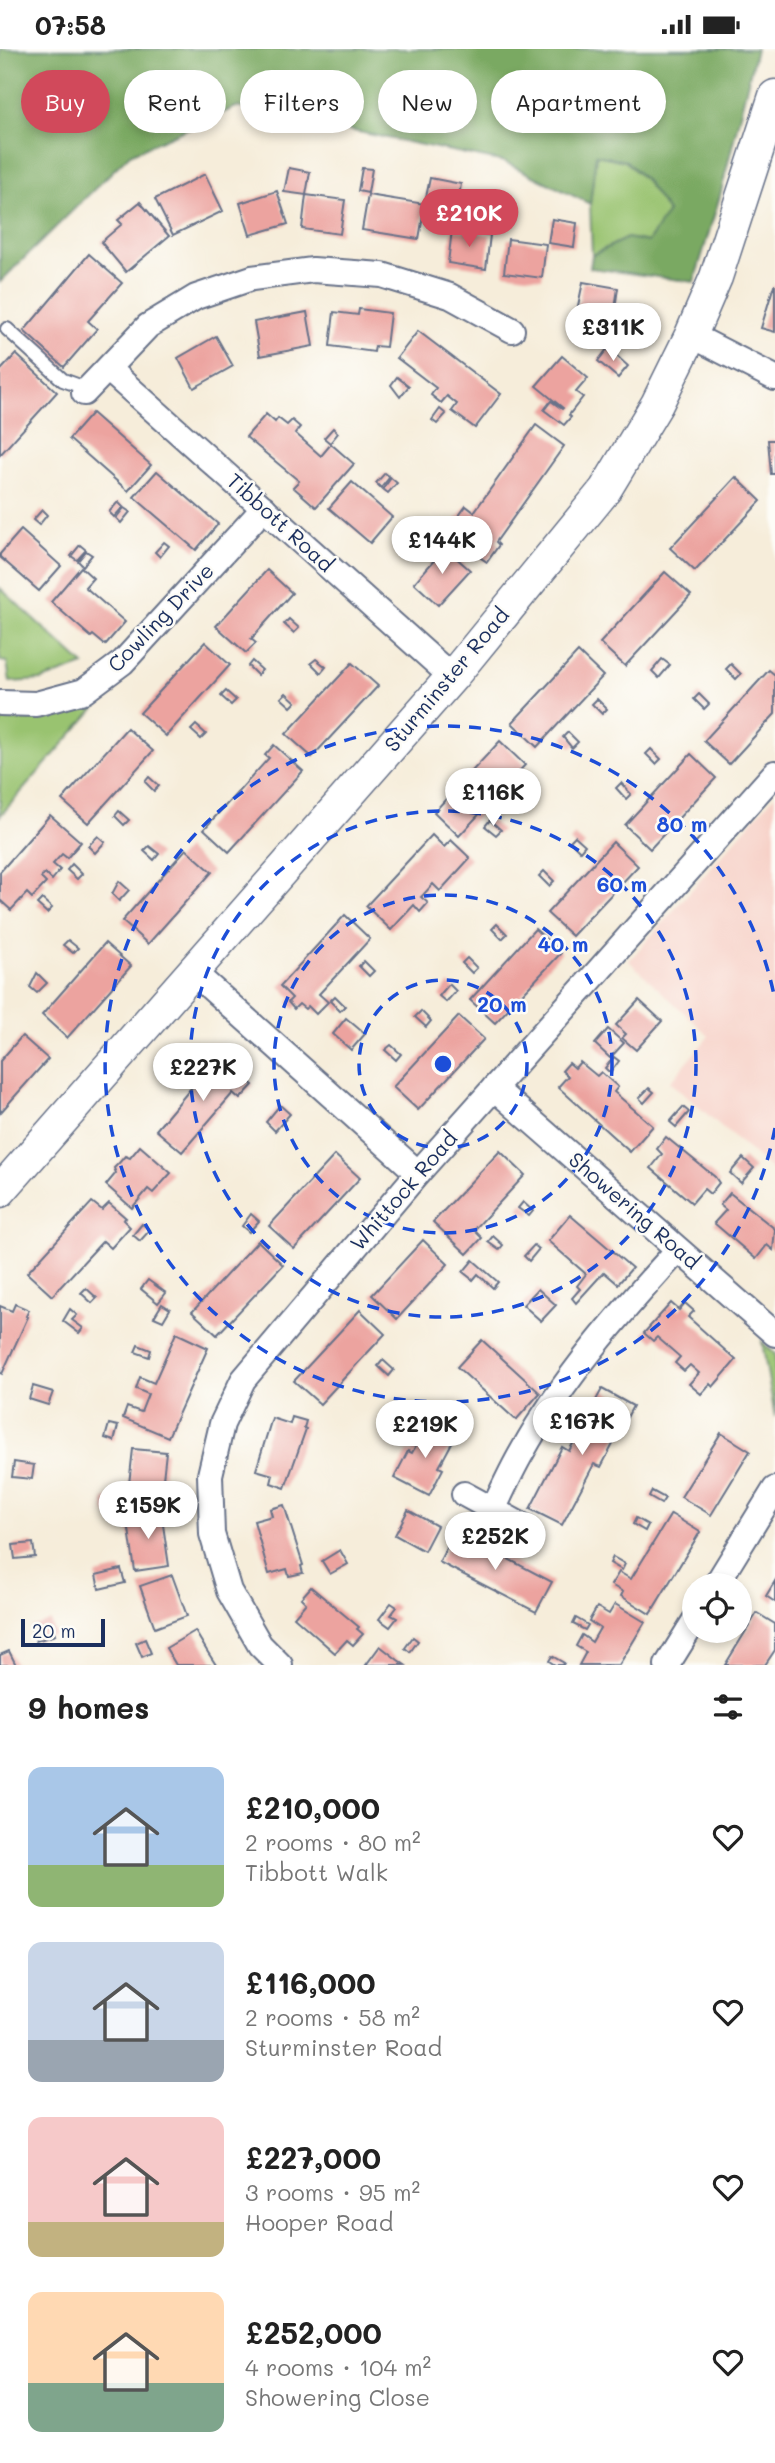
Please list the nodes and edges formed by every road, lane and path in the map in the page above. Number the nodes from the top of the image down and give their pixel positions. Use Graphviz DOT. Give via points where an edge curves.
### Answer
graph roads {
  1 [pos="775,96"];
  2 [pos="7,329"];
  3 [pos="512,330"];
  4 [pos="691,335"];
  5 [pos="108,369"];
  6 [pos="775,378"];
  7 [pos="86,391"];
  8 [pos="264,508"];
  9 [pos="452,677"];
  10 [pos="0,703"];
  11 [pos="775,773"];
  12 [pos="192,971"];
  13 [pos="494,1088"];
  14 [pos="418,1173"];
  15 [pos="0,1191"];
  16 [pos="678,1250"];
  17 [pos="775,1334"];
  18 [pos="775,1489"];
  19 [pos="464,1494"];
  20 [pos="493,1510"];
  21 [pos="523,1526"];
  22 [pos="723,1573"];
  23 [pos="682,1641"];
  24 [pos="280,1665"];
  25 [pos="667,1665"];
  1 -- 4 [label="street, Sturminster Road" via="716,277"];
  2 -- 7 [label="lane" via="63,380"];
  3 -- 5 [label="street" via="450,296 382,275 313,270 251,278 196,297 148,325"];
  4 -- 6 [label="street"];
  4 -- 9 [label="street, Sturminster Road" via="657,404 605,490"];
  5 -- 7 [label="street"];
  5 -- 8 [label="street, Tibbott Road"];
  8 -- 9 [label="street, Tibbott Road"];
  8 -- 10 [label="street, Cowling Drive" via="123,662 84,691 36,704"];
  9 -- 12 [label="street, Sturminster Road"];
  11 -- 13 [label="street, Whittock Road"];
  12 -- 14 [label="street"];
  12 -- 15 [label="street, Sturminster Road"];
  13 -- 14 [label="street, Whittock Road"];
  13 -- 16 [label="street, Showering Road"];
  14 -- 24 [label="street, Whittock Road" via="243,1380 222,1424 210,1475 212,1534 229,1591 260,1645"];
  16 -- 17 [label="street, Showering Road"];
  16 -- 20 [label="street" via="570,1378 522,1451"];
  18 -- 22 [label="street"];
  19 -- 20 [label="street"];
  20 -- 21 [label="street"];
  23 -- 25 [label="street"];
}
